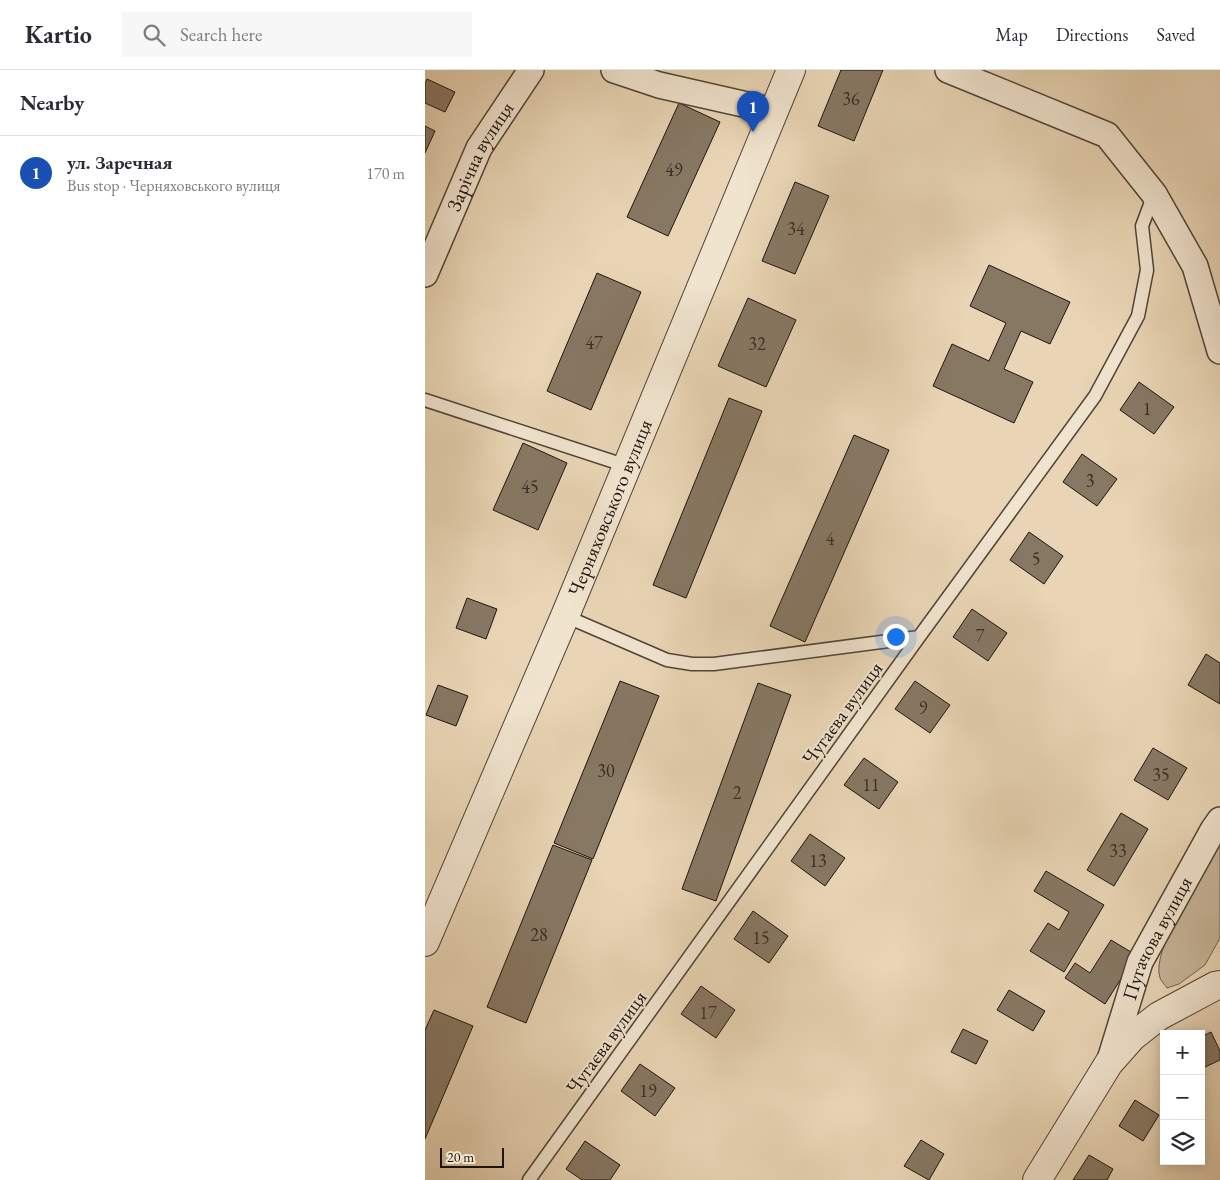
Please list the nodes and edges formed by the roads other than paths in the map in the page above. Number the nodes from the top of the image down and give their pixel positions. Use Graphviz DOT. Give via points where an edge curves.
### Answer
graph roads {
  1 [pos="531,70"];
  2 [pos="614,70"];
  3 [pos="791,70"];
  4 [pos="949,70"];
  5 [pos="774,111"];
  6 [pos="1154,194"];
  7 [pos="425,274"];
  8 [pos="1220,351"];
  9 [pos="425,400"];
  10 [pos="627,466"];
  11 [pos="565,616"];
  12 [pos="919,638"];
  13 [pos="1220,820"];
  14 [pos="425,942"];
  15 [pos="1218,982"];
  16 [pos="1109,1063"];
  17 [pos="529,1180"];
  18 [pos="1037,1180"];
  1 -- 7 [label="street, Зарічна вулиця" via="479,148"];
  2 -- 5 [label="street" via="659,85"];
  3 -- 5 [label="street, Черняховського вулиця"];
  4 -- 6 [label="street" via="1107,136"];
  5 -- 10 [label="street, Черняховського вулиця"];
  6 -- 8 [label="street" via="1195,266"];
  6 -- 12 [label="lane, Чугаєва вулиця" via="1142,226 1147,270 1138,316 1095,396"];
  9 -- 10 [label="lane"];
  10 -- 11 [label="street, Черняховського вулиця"];
  11 -- 12 [label="lane" via="667,660 692,664"];
  11 -- 14 [label="street, Черняховського вулиця"];
  12 -- 17 [label="lane, Чугаєва вулиця"];
  13 -- 16 [label="street, Пугачова вулиця" via="1140,962"];
  15 -- 16 [label="street, Пугачова вулиця" via="1159,1016 1132,1037"];
  16 -- 18 [label="street, Пугачова вулиця"];
}
